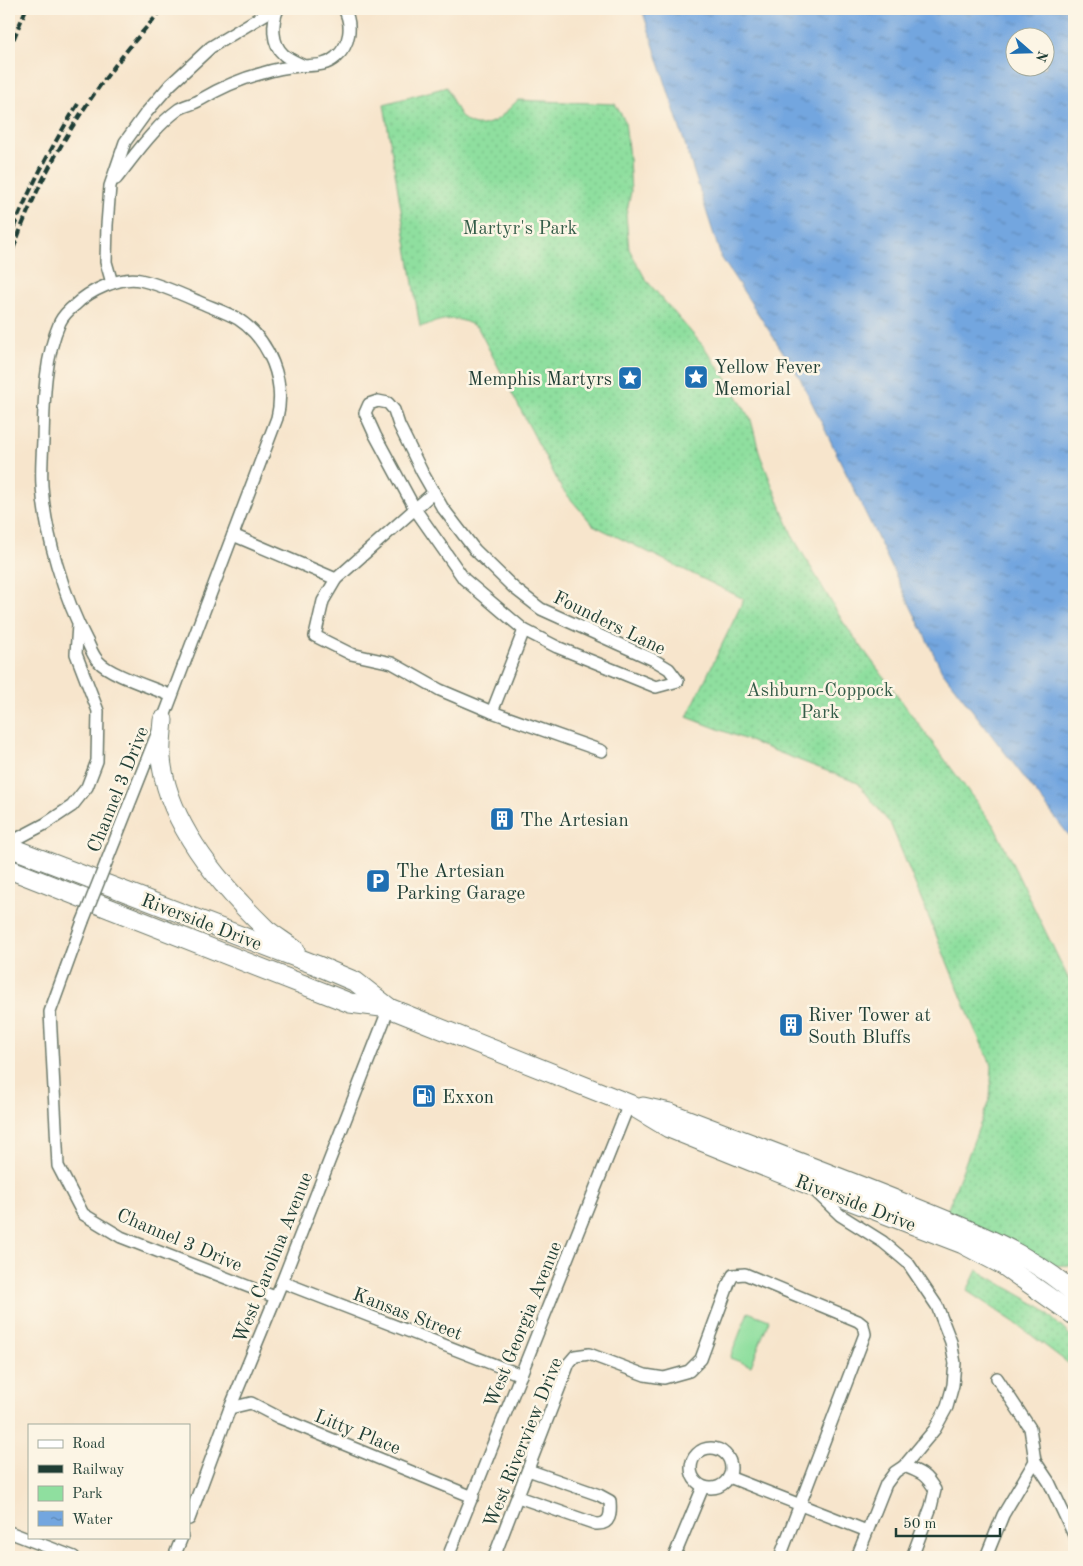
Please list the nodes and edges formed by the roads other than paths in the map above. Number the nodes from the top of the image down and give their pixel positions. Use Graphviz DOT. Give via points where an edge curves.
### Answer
graph roads {
  1 [pos="274,9"];
  2 [pos="278,9"];
  3 [pos="344,9"];
  4 [pos="302,66"];
  5 [pos="110,186"];
  6 [pos="112,283"];
  7 [pos="434,492"];
  8 [pos="415,508"];
  9 [pos="233,535"];
  10 [pos="336,579"];
  11 [pos="78,624"];
  12 [pos="524,630"];
  13 [pos="172,696"];
  14 [pos="492,712"];
  15 [pos="163,720"];
  16 [pos="602,751"];
  17 [pos="9,843"];
  18 [pos="9,847"];
  19 [pos="9,869"];
  20 [pos="316,965"];
  21 [pos="389,1008"];
  22 [pos="629,1104"];
  23 [pos="810,1185"];
  24 [pos="282,1282"];
  25 [pos="1074,1292"];
  26 [pos="275,1297"];
  27 [pos="1074,1316"];
  28 [pos="521,1376"];
  29 [pos="997,1378"];
  30 [pos="230,1408"];
  31 [pos="1035,1461"];
  32 [pos="904,1466"];
  33 [pos="528,1470"];
  34 [pos="729,1477"];
  35 [pos="703,1487"];
  36 [pos="473,1497"];
  37 [pos="518,1497"];
  38 [pos="801,1505"];
  39 [pos="190,1516"];
  40 [pos="867,1530"];
  41 [pos="9,1532"];
  42 [pos="1074,1536"];
  43 [pos="182,1538"];
  44 [pos="74,1557"];
  45 [pos="174,1557"];
  46 [pos="448,1557"];
  47 [pos="494,1557"];
  48 [pos="674,1557"];
  49 [pos="780,1557"];
  50 [pos="857,1557"];
  51 [pos="912,1557"];
  52 [pos="986,1557"];
  1 -- 5 [label="street" via="211,47 170,85 125,142"];
  2 -- 4 [label="street" via="274,18 275,42 283,54"];
  3 -- 4 [label="street" via="349,28 341,51 327,63"];
  4 -- 5 [label="street" via="232,83 180,109 154,132"];
  5 -- 6 [label="street" via="106,262"];
  6 -- 9 [label="street, Channel 3 Drive" via="138,280 182,294 237,318 256,336 274,365 280,404"];
  6 -- 11 [label="street, Channel 3 Drive" via="91,292 61,320 49,362 42,486 51,544"];
  7 -- 8 [label="street"];
  7 -- 8 [label="street, Founders Lane" via="394,410 388,403 378,400 369,404 365,413"];
  7 -- 12 [label="street, Founders Lane" via="475,550 514,588 542,609 654,660 669,669 678,681 656,687 557,648"];
  8 -- 10 [label="street"];
  8 -- 12 [label="street, Founders Lane" via="464,579"];
  9 -- 10 [label="street"];
  9 -- 13 [label="street, Channel 3 Drive"];
  10 -- 14 [label="street" via="323,601 315,636 351,654 392,662 440,690"];
  11 -- 13 [label="street, Channel 3 Drive" via="98,661 114,672"];
  11 -- 17 [label="street" via="76,654 98,711 97,762 87,787 72,806"];
  12 -- 14 [label="street"];
  13 -- 15 [label="street, Channel 3 Drive"];
  14 -- 16 [label="street"];
  15 -- 20 [label="main road" via="161,757 168,790 185,829 230,893 269,931"];
  15 -- 26 [label="street, Channel 3 Drive, bridge" via="50,1012 58,1166 83,1214 130,1240"];
  18 -- 20 [label="main road, Riverside Drive"];
  19 -- 21 [label="main road, Riverside Drive" via="350,1003"];
  20 -- 21 [label="main road, Riverside Drive" via="356,982"];
  21 -- 22 [label="main road, Riverside Drive"];
  21 -- 24 [label="street, West Carolina Avenue"];
  22 -- 23 [label="main road, Riverside Drive" via="669,1128"];
  22 -- 25 [label="main road, Riverside Drive" via="670,1112 934,1216 1030,1261"];
  22 -- 28 [label="street, West Georgia Avenue"];
  23 -- 27 [label="main road, Riverside Drive" via="963,1244 1003,1265"];
  23 -- 32 [label="street" via="840,1215 883,1242 908,1263 937,1306 951,1342 955,1364 947,1407 935,1429"];
  24 -- 26 [label="street, West Carolina Avenue"];
  24 -- 28 [label="street, Kansas Street"];
  26 -- 30 [label="street, West Carolina Avenue"];
  28 -- 36 [label="street, West Georgia Avenue"];
  29 -- 31 [label="street" via="1030,1428"];
  30 -- 36 [label="street, Litty Place" via="251,1403 280,1418"];
  30 -- 39 [label="street, West Carolina Avenue"];
  31 -- 42 [label="street" via="1049,1482"];
  31 -- 52 [label="street" via="1003,1515"];
  32 -- 40 [label="street" via="886,1484"];
  32 -- 51 [label="street" via="921,1472 935,1490"];
  33 -- 37 [label="street, West Riverview Drive"];
  33 -- 37 [label="street" via="599,1495 610,1501 611,1513 608,1521 596,1524"];
  33 -- 38 [label="street, West Riverview Drive" via="569,1363 575,1356 589,1354 645,1375 664,1378 689,1371 701,1359 733,1275 745,1274 858,1322 865,1334"];
  34 -- 35 [label="street" via="718,1487"];
  34 -- 35 [label="street" via="730,1464 722,1452 703,1450 694,1458 691,1471 693,1478"];
  34 -- 38 [label="street"];
  35 -- 48 [label="street"];
  36 -- 46 [label="street, West Georgia Avenue"];
  37 -- 47 [label="street, West Riverview Drive"];
  38 -- 40 [label="street"];
  38 -- 49 [label="street"];
  40 -- 50 [label="street"];
  41 -- 44 [label="street"];
  43 -- 45 [label="street"];
}
